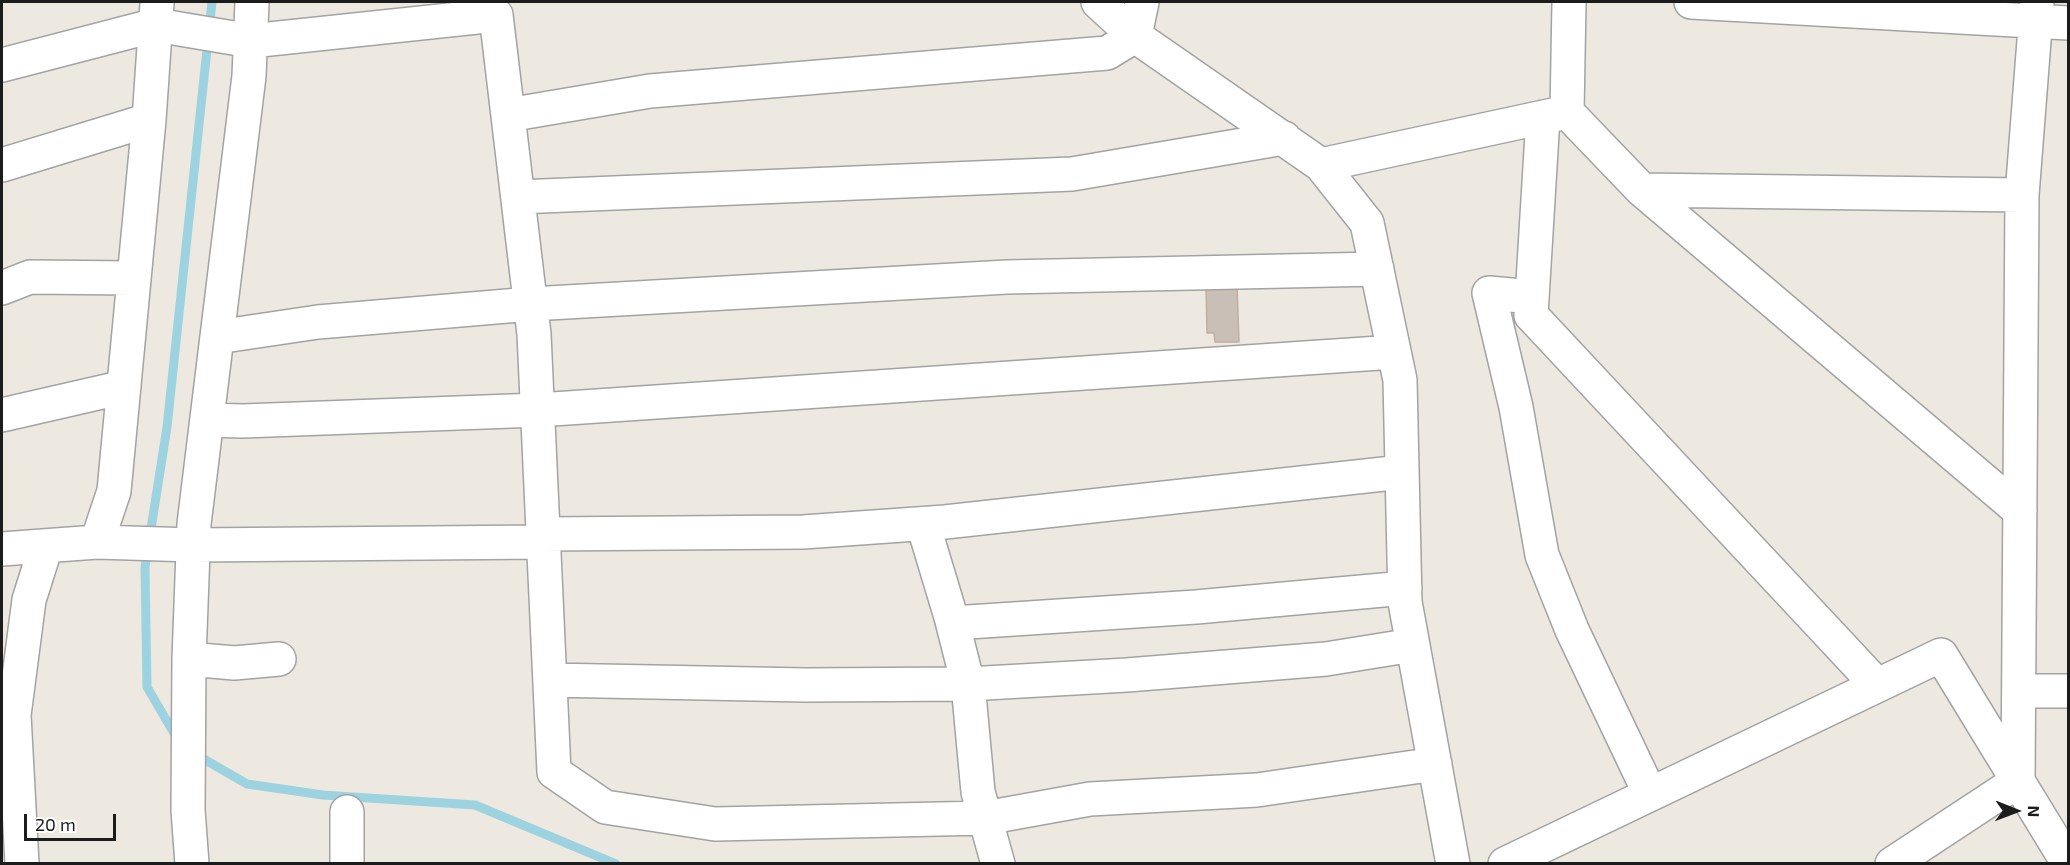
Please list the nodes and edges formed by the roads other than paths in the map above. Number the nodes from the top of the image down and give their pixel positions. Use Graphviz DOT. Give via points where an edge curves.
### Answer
graph roads {
  1 [pos="252,2"];
  2 [pos="1098,2"];
  3 [pos="1142,2"];
  4 [pos="1569,2"];
  5 [pos="1691,2"];
  6 [pos="1862,6"];
  7 [pos="502,8"];
  8 [pos="2036,11"];
  9 [pos="156,13"];
  10 [pos="2068,23"];
  11 [pos="1135,36"];
  12 [pos="250,41"];
  13 [pos="2,65"];
  14 [pos="508,115"];
  15 [pos="1555,115"];
  16 [pos="149,120"];
  17 [pos="1284,138"];
  18 [pos="2,165"];
  19 [pos="1321,165"];
  20 [pos="1642,190"];
  21 [pos="2022,195"];
  22 [pos="518,197"];
  23 [pos="1377,269"];
  24 [pos="134,278"];
  25 [pos="2,288"];
  26 [pos="1532,297"];
  27 [pos="531,304"];
  28 [pos="217,337"];
  29 [pos="1394,352"];
  30 [pos="124,387"];
  31 [pos="538,410"];
  32 [pos="2,415"];
  33 [pos="207,420"];
  34 [pos="1401,472"];
  35 [pos="2020,511"];
  36 [pos="922,524"];
  37 [pos="543,538"];
  38 [pos="97,542"];
  39 [pos="193,545"];
  40 [pos="45,546"];
  41 [pos="2,549"];
  42 [pos="1405,588"];
  43 [pos="953,623"];
  44 [pos="1413,645"];
  45 [pos="189,659"];
  46 [pos="279,659"];
  47 [pos="550,681"];
  48 [pos="968,684"];
  49 [pos="1877,685"];
  50 [pos="2019,691"];
  51 [pos="2068,691"];
  52 [pos="8,716"];
  53 [pos="1435,764"];
  54 [pos="2018,781"];
  55 [pos="1650,794"];
  56 [pos="347,812"];
  57 [pos="985,818"];
  58 [pos="2068,863"];
  59 [pos="22,864"];
  60 [pos="192,864"];
  61 [pos="347,864"];
  62 [pos="998,864"];
  63 [pos="1454,864"];
  64 [pos="1505,864"];
  65 [pos="1892,864"];
  1 -- 12 [label="street"];
  2 -- 11 [label="street"];
  3 -- 11 [label="street"];
  4 -- 15 [label="street"];
  5 -- 6 [label="street"];
  6 -- 8 [label="street"];
  7 -- 12 [label="street"];
  7 -- 14 [label="street"];
  8 -- 10 [label="street"];
  8 -- 21 [label="street"];
  9 -- 12 [label="street"];
  9 -- 13 [label="street"];
  9 -- 16 [label="street"];
  11 -- 14 [label="street" via="1107,54 650,91"];
  11 -- 17 [label="street"];
  12 -- 28 [label="street"];
  14 -- 22 [label="street"];
  15 -- 19 [label="street"];
  15 -- 20 [label="street"];
  15 -- 26 [label="street"];
  16 -- 18 [label="street"];
  16 -- 24 [label="street"];
  17 -- 19 [label="street"];
  17 -- 22 [label="street" via="1072,174"];
  19 -- 23 [label="street" via="1367,223"];
  20 -- 21 [label="street"];
  20 -- 35 [label="street"];
  21 -- 35 [label="street"];
  22 -- 27 [label="street"];
  23 -- 27 [label="street" via="1007,277"];
  23 -- 29 [label="street"];
  24 -- 25 [label="street" via="30,277"];
  24 -- 30 [label="street"];
  26 -- 49 [label="street" via="1531,315"];
  26 -- 55 [label="street" via="1489,293 1516,407 1542,555 1572,630"];
  27 -- 28 [label="street" via="318,322"];
  27 -- 31 [label="street"];
  28 -- 33 [label="street"];
  29 -- 31 [label="street"];
  29 -- 34 [label="street" via="1400,380"];
  30 -- 32 [label="street"];
  30 -- 38 [label="street" via="114,491"];
  31 -- 33 [label="street"];
  31 -- 37 [label="street"];
  33 -- 39 [label="street"];
  34 -- 36 [label="street"];
  34 -- 42 [label="street"];
  35 -- 50 [label="street"];
  36 -- 37 [label="street" via="803,532"];
  36 -- 43 [label="street"];
  37 -- 39 [label="street"];
  37 -- 47 [label="street"];
  38 -- 39 [label="street"];
  38 -- 40 [label="street"];
  39 -- 45 [label="street"];
  40 -- 41 [label="street"];
  40 -- 52 [label="street" via="29,600"];
  42 -- 43 [label="street"];
  42 -- 44 [label="street"];
  43 -- 48 [label="street"];
  44 -- 48 [label="street" via="1315,660"];
  44 -- 53 [label="street"];
  45 -- 46 [label="street" via="234,663"];
  45 -- 60 [label="street" via="188,810"];
  47 -- 48 [label="street"];
  47 -- 57 [label="street" via="554,772 605,807 715,824"];
  48 -- 57 [label="street" via="978,792"];
  49 -- 54 [label="street" via="1941,655"];
  49 -- 55 [label="street"];
  50 -- 51 [label="street"];
  50 -- 54 [label="street"];
  52 -- 59 [label="street"];
  53 -- 57 [label="street" via="1257,790 1090,799"];
  53 -- 63 [label="street"];
  54 -- 58 [label="street"];
  54 -- 65 [label="street"];
  55 -- 64 [label="street"];
  56 -- 61 [label="street"];
  57 -- 62 [label="street"];
}
